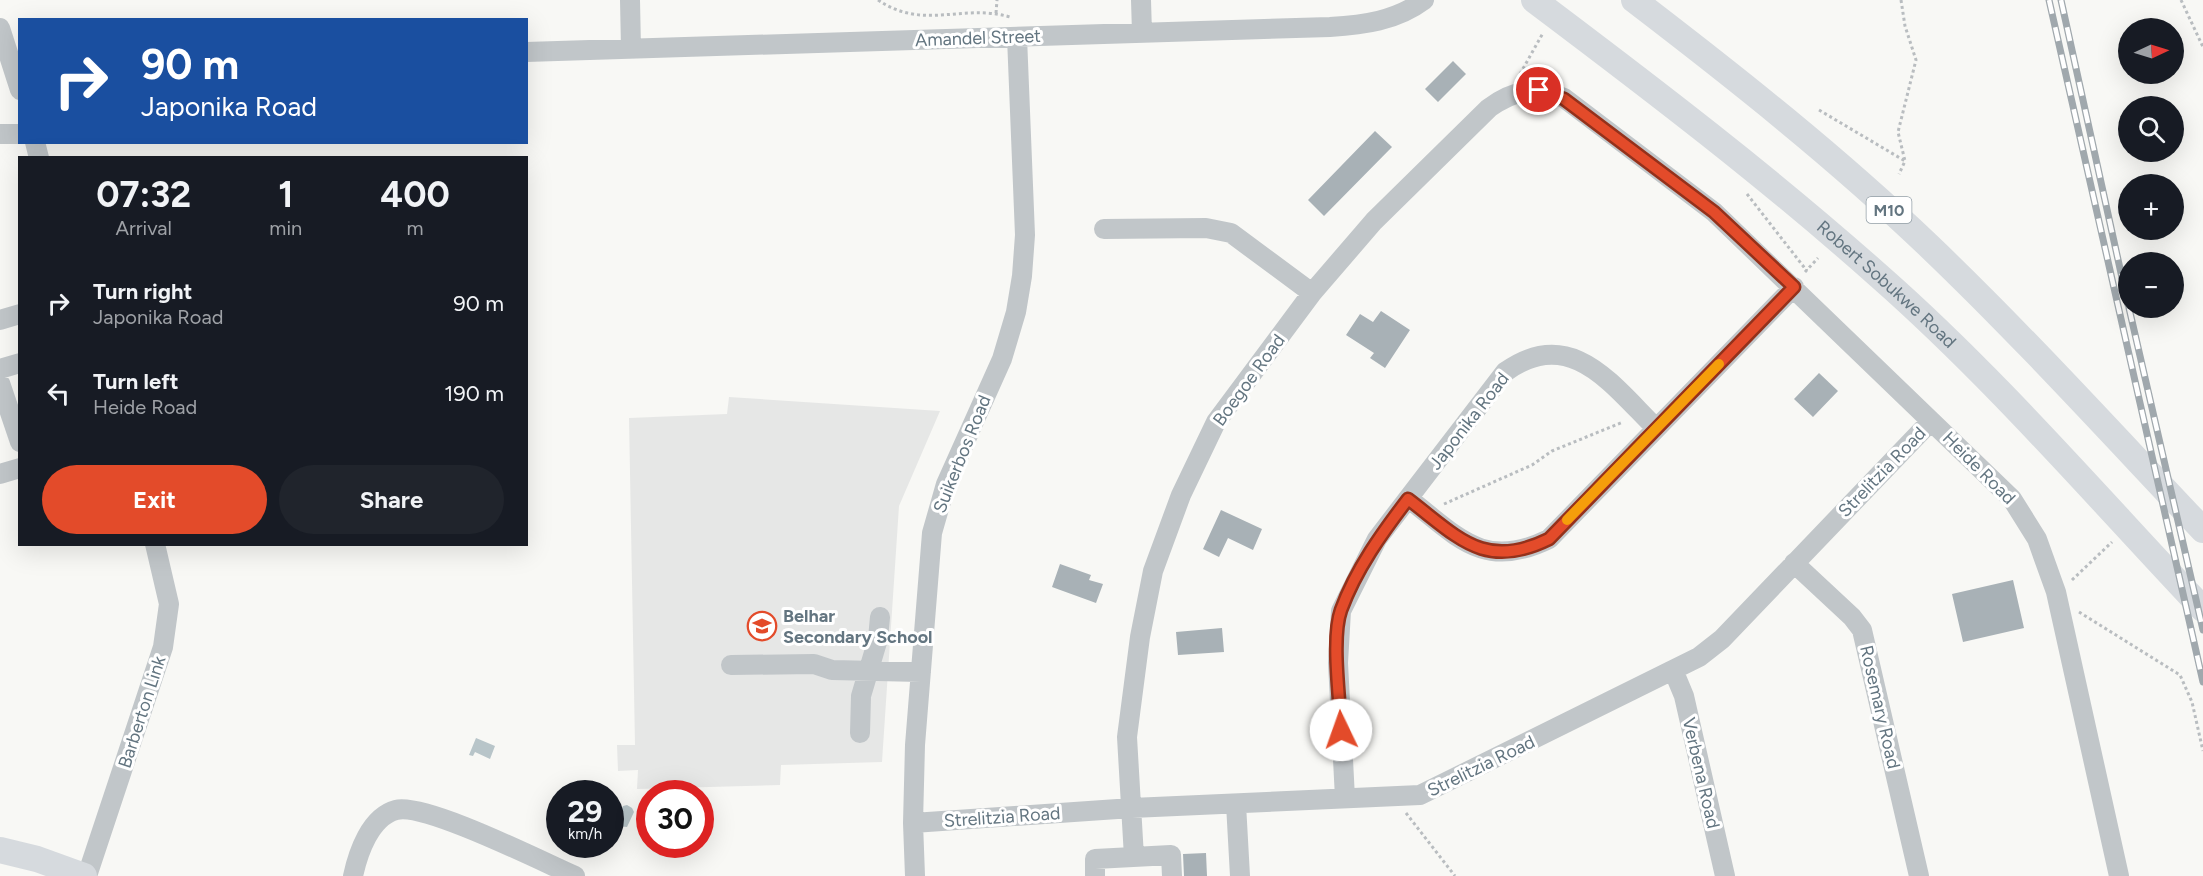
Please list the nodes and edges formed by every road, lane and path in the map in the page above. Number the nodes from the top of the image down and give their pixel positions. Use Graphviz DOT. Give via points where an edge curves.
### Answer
graph roads {
  1 [pos="630,0"];
  2 [pos="878,0"];
  3 [pos="997,0"];
  4 [pos="1141,0"];
  5 [pos="1424,0"];
  6 [pos="1534,0"];
  7 [pos="1634,0"];
  8 [pos="1901,0"];
  9 [pos="2181,0"];
  10 [pos="0,28"];
  11 [pos="1544,32"];
  12 [pos="1142,33"];
  13 [pos="1017,37"];
  14 [pos="2203,47"];
  15 [pos="631,49"];
  16 [pos="528,52"];
  17 [pos="11,70"];
  18 [pos="1520,74"];
  19 [pos="18,86"];
  20 [pos="1539,90"];
  21 [pos="1819,110"];
  22 [pos="0,134"];
  23 [pos="18,134"];
  24 [pos="1905,160"];
  25 [pos="1899,174"];
  26 [pos="1745,192"];
  27 [pos="1104,229"];
  28 [pos="1807,271"];
  29 [pos="1794,287"];
  30 [pos="1312,293"];
  31 [pos="18,315"];
  32 [pos="0,320"];
  33 [pos="18,364"];
  34 [pos="0,369"];
  35 [pos="0,383"];
  36 [pos="1638,410"];
  37 [pos="1931,421"];
  38 [pos="1656,428"];
  39 [pos="18,436"];
  40 [pos="18,469"];
  41 [pos="0,474"];
  42 [pos="1408,499"];
  43 [pos="1426,513"];
  44 [pos="2203,530"];
  45 [pos="2117,533"];
  46 [pos="155,546"];
  47 [pos="1794,563"];
  48 [pos="2078,574"];
  49 [pos="2060,609"];
  50 [pos="2203,609"];
  51 [pos="880,617"];
  52 [pos="731,665"];
  53 [pos="870,671"];
  54 [pos="921,672"];
  55 [pos="1674,672"];
  56 [pos="860,733"];
  57 [pos="2203,751"];
  58 [pos="1399,797"];
  59 [pos="1345,798"];
  60 [pos="1236,804"];
  61 [pos="1132,808"];
  62 [pos="913,823"];
  63 [pos="0,850"];
  64 [pos="1134,857"];
  65 [pos="86,876"];
  66 [pos="353,876"];
  67 [pos="575,876"];
  68 [pos="915,876"];
  69 [pos="1095,876"];
  70 [pos="1172,876"];
  71 [pos="1240,876"];
  72 [pos="1455,876"];
  73 [pos="1725,876"];
  74 [pos="1918,876"];
  75 [pos="2119,876"];
  1 -- 15 [label="street"];
  2 -- 3 [label="path" via="894,11 914,16 996,13"];
  4 -- 12 [label="street"];
  5 -- 12 [label="street, Amandel Street" via="1399,15 1354,26"];
  6 -- 45 [label="main road, Robert Sobukwe Road" via="1689,118 1879,276 1988,381"];
  7 -- 44 [label="main road, M10" via="1734,76 1928,244"];
  8 -- 24 [label="path" via="1916,60 1898,132"];
  9 -- 14 [label="path"];
  10 -- 17 [label="street"];
  11 -- 18 [label="path"];
  12 -- 13 [label="street, Amandel Street"];
  13 -- 15 [label="street, Amandel Street"];
  13 -- 54 [label="street, Suikerbos Road" via="1022,276 1002,359 937,509"];
  15 -- 16 [label="street, Amandel Street"];
  17 -- 19 [label="street"];
  20 -- 29 [label="street, Heide Road" via="1564,99 1704,205"];
  20 -- 30 [label="street, Boegoe Road" via="1517,93 1489,108 1374,221"];
  21 -- 24 [label="path"];
  22 -- 23 [label="street"];
  24 -- 25 [label="path"];
  26 -- 28 [label="path"];
  27 -- 30 [label="street" via="1206,228 1231,233"];
  29 -- 37 [label="street, Heide Road"];
  29 -- 38 [label="street"];
  30 -- 61 [label="street, Boegoe Road" via="1216,422 1181,495 1153,571 1127,737"];
  31 -- 32 [label="street"];
  33 -- 34 [label="street"];
  35 -- 39 [label="street"];
  36 -- 38 [label="street, Japonika Road"];
  36 -- 42 [label="street, Japonika Road" via="1600,374 1566,354 1524,359 1505,372"];
  36 -- 43 [label="path" via="1626,421 1552,451 1532,465"];
  37 -- 47 [label="street, Strelitzia Road"];
  37 -- 49 [label="street, Heide Road" via="2012,499 2026,519 2050,570"];
  38 -- 43 [label="street" via="1549,539 1527,550 1502,553 1470,545"];
  40 -- 41 [label="street"];
  42 -- 43 [label="street"];
  42 -- 59 [label="street, Japonika Road" via="1377,539 1341,611 1338,663"];
  45 -- 48 [label="path"];
  45 -- 50 [label="main road, Robert Sobukwe Road"];
  46 -- 65 [label="street, Barberton Link" via="169,604 163,647"];
  47 -- 55 [label="street, Strelitzia Road" via="1722,639"];
  47 -- 74 [label="street, Rosemary Road" via="1862,630"];
  49 -- 57 [label="path" via="2083,612 2180,675 2192,702"];
  49 -- 75 [label="street, Heide Road"];
  51 -- 53 [label="street"];
  52 -- 53 [label="street" via="814,664 832,670"];
  53 -- 54 [label="street"];
  53 -- 56 [label="street" via="861,696"];
  54 -- 62 [label="street, Suikerbos Road"];
  55 -- 58 [label="street, Strelitzia Road" via="1439,787 1420,795"];
  55 -- 73 [label="street, Verbena Road" via="1684,696"];
  58 -- 59 [label="street, Strelitzia Road"];
  58 -- 72 [label="path" via="1409,819"];
  59 -- 60 [label="street, Strelitzia Road"];
  60 -- 61 [label="street, Strelitzia Road"];
  60 -- 71 [label="street"];
  61 -- 62 [label="street, Strelitzia Road"];
  61 -- 64 [label="street, Boegoe Road"];
  62 -- 68 [label="street, Suikerbos Road"];
  63 -- 65 [label="main road"];
  64 -- 69 [label="street" via="1095,859"];
  64 -- 70 [label="street" via="1171,855"];
  66 -- 67 [label="street" via="368,834 383,816 397,809 435,816"];
}
